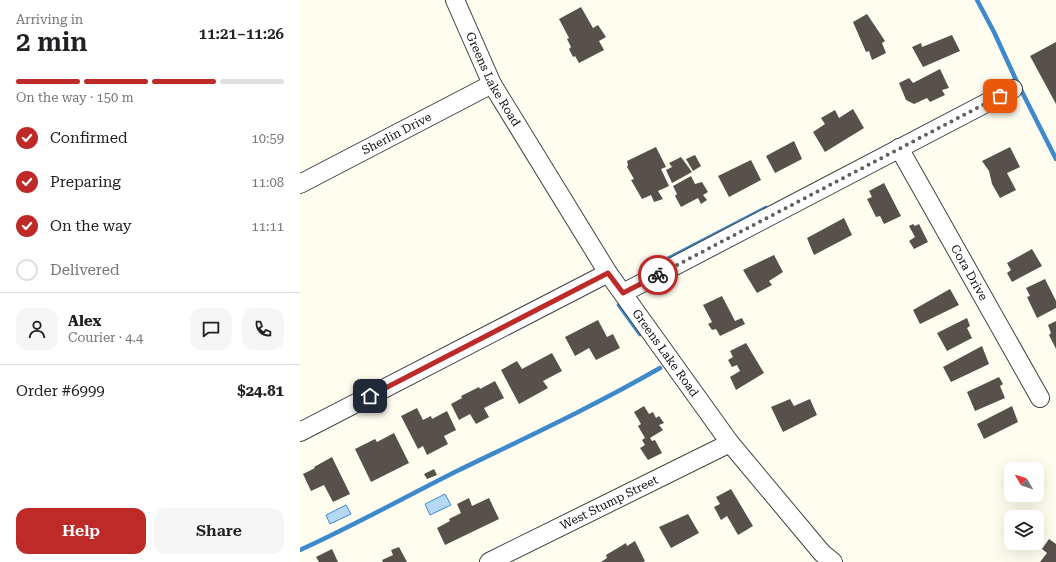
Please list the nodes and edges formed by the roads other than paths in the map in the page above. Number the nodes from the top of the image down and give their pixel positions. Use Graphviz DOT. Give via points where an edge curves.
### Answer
graph roads {
  1 [pos="455,0"];
  2 [pos="492,84"];
  3 [pos="1013,89"];
  4 [pos="899,148"];
  5 [pos="300,184"];
  6 [pos="608,273"];
  7 [pos="623,293"];
  8 [pos="1040,398"];
  9 [pos="300,432"];
  10 [pos="730,443"];
  11 [pos="489,562"];
  12 [pos="832,562"];
  1 -- 2 [label="street, Greens Lake Road"];
  2 -- 5 [label="street, Sherlin Drive"];
  2 -- 6 [label="street, Greens Lake Road"];
  3 -- 4 [label="street"];
  4 -- 7 [label="street"];
  4 -- 8 [label="street, Cora Drive"];
  6 -- 7 [label="street, Greens Lake Road"];
  6 -- 9 [label="street"];
  7 -- 10 [label="street, Greens Lake Road"];
  10 -- 11 [label="street, West Stump Street"];
  10 -- 12 [label="street, Greens Lake Road"];
}
